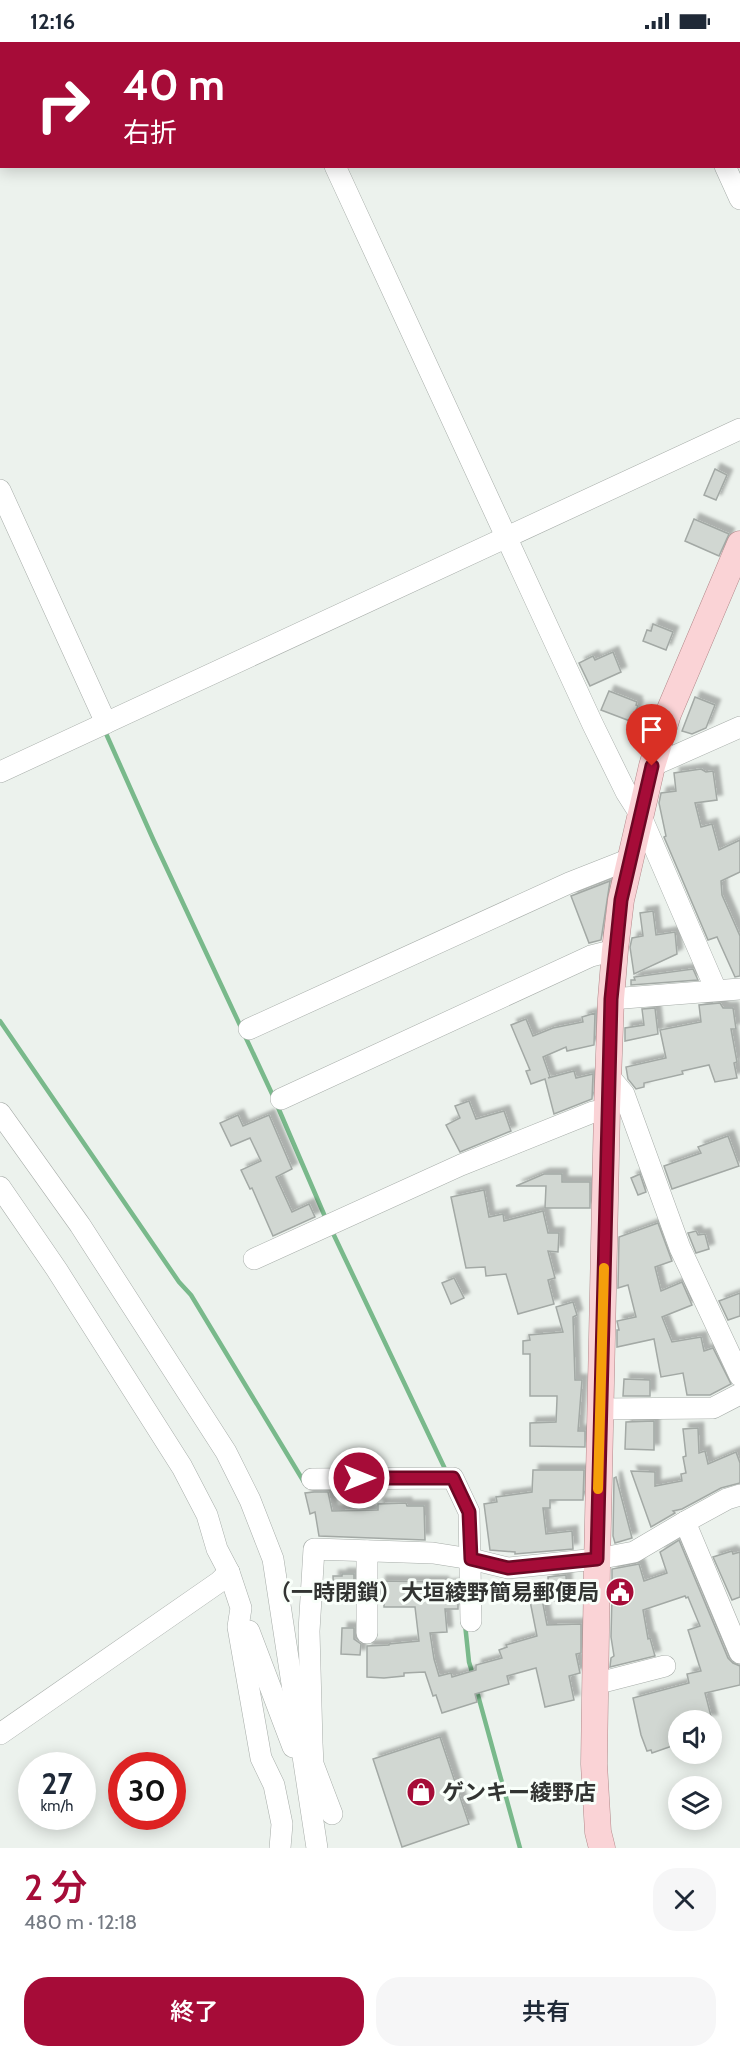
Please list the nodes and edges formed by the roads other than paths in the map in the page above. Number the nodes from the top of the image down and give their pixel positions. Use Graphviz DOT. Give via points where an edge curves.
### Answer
graph roads {
  1 [pos="336,168"];
  2 [pos="726,168"];
  3 [pos="740,199"];
  4 [pos="740,429"];
  5 [pos="0,490"];
  6 [pos="506,537"];
  7 [pos="740,544"];
  8 [pos="106,723"];
  9 [pos="740,727"];
  10 [pos="652,766"];
  11 [pos="0,772"];
  12 [pos="640,814"];
  13 [pos="630,859"];
  14 [pos="615,950"];
  15 [pos="740,989"];
  16 [pos="716,990"];
  17 [pos="611,999"];
  18 [pos="249,1029"];
  19 [pos="608,1075"];
  20 [pos="281,1099"];
  21 [pos="607,1109"];
  22 [pos="0,1113"];
  23 [pos="0,1187"];
  24 [pos="254,1259"];
  25 [pos="739,1374"];
  26 [pos="740,1395"];
  27 [pos="600,1408"];
  28 [pos="312,1479"];
  29 [pos="740,1495"];
  30 [pos="685,1522"];
  31 [pos="368,1551"];
  32 [pos="471,1559"];
  33 [pos="597,1559"];
  34 [pos="229,1572"];
  35 [pos="241,1608"];
  36 [pos="471,1621"];
  37 [pos="367,1633"];
  38 [pos="740,1653"];
  39 [pos="665,1666"];
  40 [pos="595,1684"];
  41 [pos="0,1734"];
  42 [pos="309,1763"];
  43 [pos="332,1814"];
  44 [pos="280,1848"];
  45 [pos="317,1848"];
  46 [pos="602,1848"];
  1 -- 6 [label="street"];
  2 -- 3 [label="street"];
  4 -- 6 [label="street"];
  5 -- 8 [label="street"];
  6 -- 8 [label="street"];
  6 -- 12 [label="street" via="597,735"];
  7 -- 10 [label="main road" via="668,714"];
  8 -- 11 [label="street"];
  9 -- 10 [label="street"];
  10 -- 12 [label="main road"];
  12 -- 13 [label="main road"];
  12 -- 16 [label="street"];
  13 -- 14 [label="main road"];
  13 -- 18 [label="street"];
  14 -- 17 [label="main road"];
  14 -- 20 [label="street" via="591,956"];
  15 -- 16 [label="street"];
  16 -- 17 [label="street"];
  17 -- 19 [label="main road"];
  19 -- 21 [label="main road"];
  19 -- 25 [label="street" via="624,1094 680,1248"];
  21 -- 24 [label="street" via="461,1165"];
  21 -- 27 [label="main road"];
  22 -- 42 [label="street" via="80,1225 243,1484 273,1559"];
  23 -- 34 [label="street" via="182,1467 207,1515 217,1550"];
  26 -- 27 [label="street" via="713,1408"];
  27 -- 33 [label="main road"];
  28 -- 32 [label="street" via="453,1478 469,1512"];
  29 -- 30 [label="street"];
  30 -- 33 [label="street" via="634,1552"];
  30 -- 38 [label="street"];
  31 -- 32 [label="street"];
  31 -- 37 [label="street"];
  31 -- 42 [label="street" via="314,1549 309,1631"];
  32 -- 33 [label="street" via="508,1568"];
  32 -- 36 [label="street"];
  33 -- 40 [label="main road"];
  34 -- 35 [label="street"];
  34 -- 41 [label="street"];
  35 -- 42 [label="street" via="292,1746"];
  35 -- 44 [label="street" via="238,1627 261,1758 274,1785 282,1824"];
  39 -- 40 [label="street"];
  40 -- 46 [label="main road" via="594,1764"];
  42 -- 43 [label="street"];
  42 -- 45 [label="street"];
}
